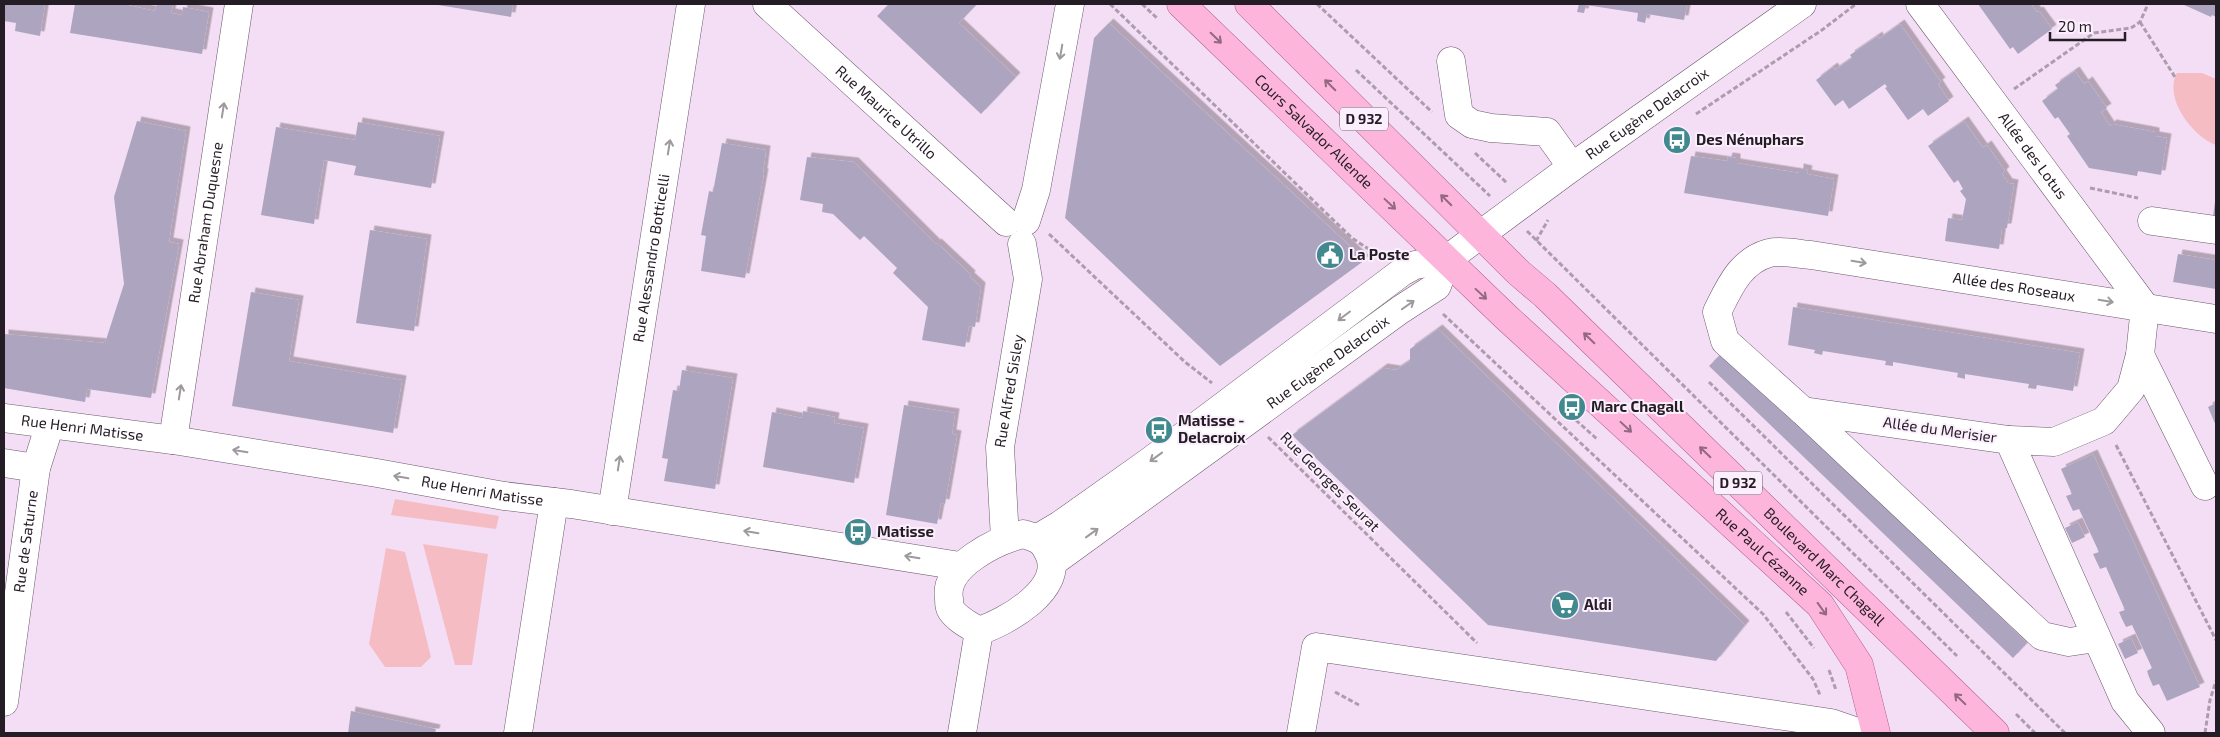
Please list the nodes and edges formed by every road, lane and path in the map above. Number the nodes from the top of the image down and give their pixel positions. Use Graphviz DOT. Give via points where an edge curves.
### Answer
graph roads {
  1 [pos="239,4"];
  2 [pos="692,4"];
  3 [pos="767,4"];
  4 [pos="1070,4"];
  5 [pos="1110,4"];
  6 [pos="1181,4"];
  7 [pos="1249,4"];
  8 [pos="1802,4"];
  9 [pos="1856,4"];
  10 [pos="1920,4"];
  11 [pos="2148,4"];
  12 [pos="2140,22"];
  13 [pos="1451,61"];
  14 [pos="1350,65"];
  15 [pos="2175,77"];
  16 [pos="1993,103"];
  17 [pos="1689,119"];
  18 [pos="1572,167"];
  19 [pos="2063,197"];
  20 [pos="1508,213"];
  21 [pos="1554,216"];
  22 [pos="2152,221"];
  23 [pos="1020,225"];
  24 [pos="2216,230"];
  25 [pos="1480,234"];
  26 [pos="1536,241"];
  27 [pos="1446,260"];
  28 [pos="1402,272"];
  29 [pos="1422,295"];
  30 [pos="2145,308"];
  31 [pos="2216,319"];
  32 [pos="2140,355"];
  33 [pos="1709,382"];
  34 [pos="1234,399"];
  35 [pos="1803,411"];
  36 [pos="4,418"];
  37 [pos="1253,418"];
  38 [pos="2104,421"];
  39 [pos="50,424"];
  40 [pos="173,440"];
  41 [pos="2009,440"];
  42 [pos="4,463"];
  43 [pos="36,468"];
  44 [pos="2205,486"];
  45 [pos="554,502"];
  46 [pos="612,511"];
  47 [pos="1038,538"];
  48 [pos="1005,539"];
  49 [pos="1053,562"];
  50 [pos="960,566"];
  51 [pos="979,631"];
  52 [pos="2096,638"];
  53 [pos="2216,640"];
  54 [pos="1958,657"];
  55 [pos="1493,674"];
  56 [pos="2216,681"];
  57 [pos="4,702"];
  58 [pos="2014,712"];
  59 [pos="1832,723"];
  60 [pos="518,733"];
  61 [pos="962,733"];
  62 [pos="1301,733"];
  63 [pos="1860,733"];
  64 [pos="1876,733"];
  65 [pos="1995,733"];
  66 [pos="2035,733"];
  67 [pos="2064,733"];
  68 [pos="2151,733"];
  69 [pos="2205,733"];
  40 -- 1 [label="street, Rue Abraham Duquesne, one-way"];
  46 -- 2 [label="street, Rue Alessandro Botticelli, one-way"];
  3 -- 23 [label="street, Rue Maurice Utrillo"];
  4 -- 23 [label="street, one-way" via="1036,190"];
  5 -- 28 [label="path" via="1352,238"];
  6 -- 27 [label="main road, Cours Salvador Allende / D 932, one-way"];
  25 -- 7 [label="main road, D 932, one-way"];
  8 -- 18 [label="street, Rue Eugène Delacroix"];
  9 -- 17 [label="path"];
  10 -- 16 [label="street, Allée des Lotus"];
  11 -- 12 [label="path"];
  12 -- 15 [label="path"];
  12 -- 16 [label="path" via="2131,28 2094,33"];
  13 -- 18 [label="street" via="1459,115 1472,124 1491,128 1547,132"];
  14 -- 20 [label="path"];
  16 -- 19 [label="street, Allée des Lotus"];
  18 -- 20 [label="street, Rue Eugène Delacroix"];
  19 -- 22 [label="path" via="2082,186 2138,198"];
  19 -- 30 [label="street, Allée des Lotus"];
  20 -- 25 [label="street, Rue Eugène Delacroix"];
  20 -- 26 [label="path"];
  21 -- 26 [label="path" via="1546,221"];
  22 -- 24 [label="street"];
  23 -- 34 [label="path" via="1184,362"];
  23 -- 48 [label="street, Rue Alfred Sisley" via="1028,278 1000,447"];
  25 -- 27 [label="street, Rue Eugène Delacroix"];
  65 -- 25 [label="main road, Boulevard Marc Chagall / D 932, one-way"];
  26 -- 54 [label="path"];
  27 -- 28 [label="street, Rue Eugène Delacroix" via="1415,265"];
  27 -- 29 [label="street, Rue Eugène Delacroix" via="1437,286"];
  27 -- 64 [label="main road, Rue Paul Cézanne / D 932, one-way" via="1820,605 1859,665"];
  28 -- 34 [label="street, Rue Eugène Delacroix, one-way"];
  37 -- 29 [label="street, Rue Eugène Delacroix, one-way"];
  29 -- 59 [label="path" via="1763,614 1813,679"];
  30 -- 31 [label="street, Allée des Roseaux"];
  30 -- 32 [label="street"];
  35 -- 30 [label="street, Allée des Roseaux, one-way" via="1725,341 1717,312 1731,283 1747,264 1770,253 1811,255"];
  32 -- 38 [label="street" via="2131,389"];
  32 -- 44 [label="street"];
  33 -- 67 [label="path"];
  34 -- 47 [label="street, Rue Eugène Delacroix, one-way" via="1082,510"];
  35 -- 41 [label="street, Allée du Merisier"];
  35 -- 52 [label="street" via="2042,636 2069,642"];
  36 -- 39 [label="street, Rue Henri Matisse"];
  49 -- 37 [label="street, Rue Eugène Delacroix, one-way"];
  37 -- 55 [label="path, Rue Georges Seurat" via="1276,447 1488,653"];
  38 -- 41 [label="street" via="2054,442"];
  38 -- 53 [label="path"];
  39 -- 40 [label="street, Rue Henri Matisse"];
  39 -- 43 [label="street, Rue de Saturne"];
  45 -- 40 [label="street, Rue Henri Matisse, one-way"];
  41 -- 52 [label="street, Allée du Merisier"];
  42 -- 43 [label="street"];
  43 -- 57 [label="street, Rue de Saturne"];
  45 -- 46 [label="street, Rue Henri Matisse"];
  45 -- 60 [label="street"];
  50 -- 46 [label="street, Rue Henri Matisse, one-way"];
  47 -- 48 [label="street" via="1023,534"];
  47 -- 49 [label="street"];
  48 -- 50 [label="street"];
  49 -- 51 [label="street" via="1046,587 1020,611 998,625"];
  50 -- 51 [label="street" via="947,591 950,609"];
  51 -- 61 [label="street"];
  52 -- 68 [label="street, Allée du Merisier" via="2125,701"];
  55 -- 59 [label="street"];
  55 -- 62 [label="street" via="1316,648"];
  56 -- 69 [label="path"];
  58 -- 66 [label="path"];
  59 -- 63 [label="street"];
}
